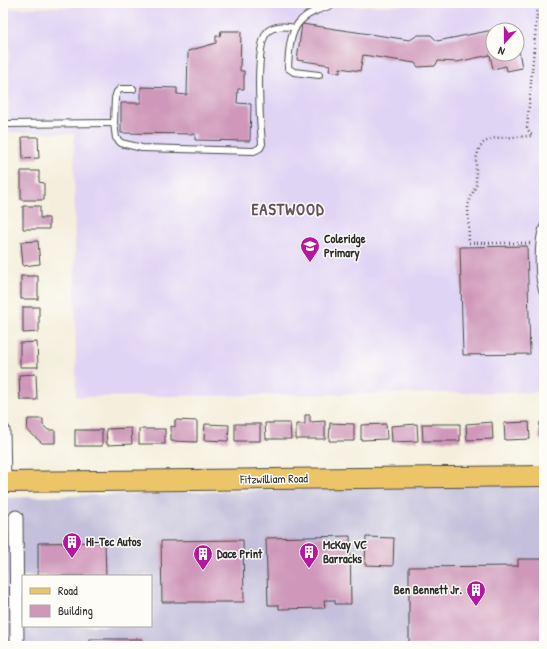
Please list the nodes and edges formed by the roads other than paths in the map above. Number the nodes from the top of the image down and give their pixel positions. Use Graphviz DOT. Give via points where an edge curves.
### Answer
graph roads {
  1 [pos="339,3"];
  2 [pos="295,28"];
  3 [pos="319,76"];
  4 [pos="133,88"];
  5 [pos="114,123"];
  6 [pos="3,124"];
  7 [pos="544,225"];
  8 [pos="544,294"];
  9 [pos="3,430"];
  10 [pos="544,476"];
  11 [pos="3,482"];
  12 [pos="16,517"];
  13 [pos="17,646"];
  1 -- 2 [label="lane" via="310,13 298,21"];
  2 -- 3 [label="lane" via="289,48 288,68 294,72"];
  2 -- 5 [label="lane" via="280,26 268,31 262,41 260,148 254,151 218,151 127,146 116,138"];
  4 -- 5 [label="lane" via="120,89 117,92"];
  5 -- 6 [label="lane"];
  7 -- 8 [label="lane" via="540,243 540,287"];
  9 -- 11 [label="street"];
  10 -- 11 [label="main road, Fitzwilliam Road"];
  12 -- 13 [label="street"];
}
